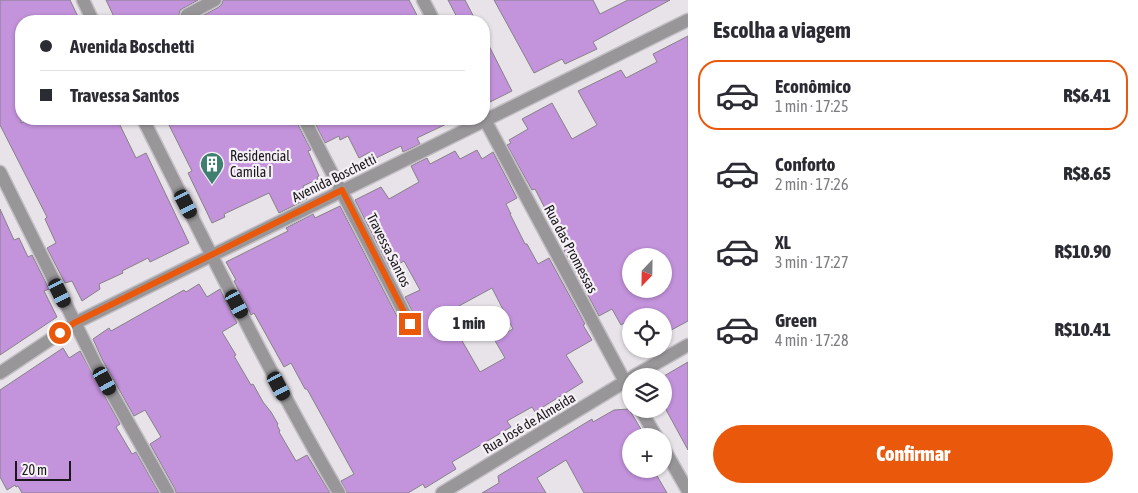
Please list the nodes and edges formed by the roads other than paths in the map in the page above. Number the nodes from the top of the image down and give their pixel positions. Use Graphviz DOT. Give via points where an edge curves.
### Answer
graph roads {
  1 [pos="83,0"];
  2 [pos="423,0"];
  3 [pos="207,2"];
  4 [pos="90,15"];
  5 [pos="187,15"];
  6 [pos="431,15"];
  7 [pos="688,20"];
  8 [pos="490,116"];
  9 [pos="146,125"];
  10 [pos="307,125"];
  11 [pos="472,125"];
  12 [pos="487,125"];
  13 [pos="0,172"];
  14 [pos="342,190"];
  15 [pos="212,256"];
  16 [pos="74,323"];
  17 [pos="410,324"];
  18 [pos="688,345"];
  19 [pos="622,368"];
  20 [pos="652,368"];
  21 [pos="0,373"];
  22 [pos="622,387"];
  23 [pos="672,463"];
  24 [pos="688,491"];
  25 [pos="168,493"];
  26 [pos="338,493"];
  27 [pos="442,493"];
  1 -- 4 [label="street"];
  2 -- 6 [label="street"];
  3 -- 5 [label="street"];
  7 -- 8 [label="street, Avenida Boschetti"];
  9 -- 15 [label="street"];
  10 -- 14 [label="street, Travessa Santos"];
  11 -- 14 [label="street, Avenida Boschetti"];
  12 -- 19 [label="street, Rua das Promessas"];
  13 -- 16 [label="street"];
  14 -- 15 [label="street, Avenida Boschetti"];
  14 -- 17 [label="street, Travessa Santos"];
  15 -- 16 [label="street, Avenida Boschetti"];
  15 -- 26 [label="street"];
  16 -- 21 [label="street, Avenida Boschetti"];
  16 -- 25 [label="street"];
  18 -- 20 [label="street, Rua José de Almeida"];
  22 -- 27 [label="street, Rua José de Almeida"];
  23 -- 24 [label="street"];
}
